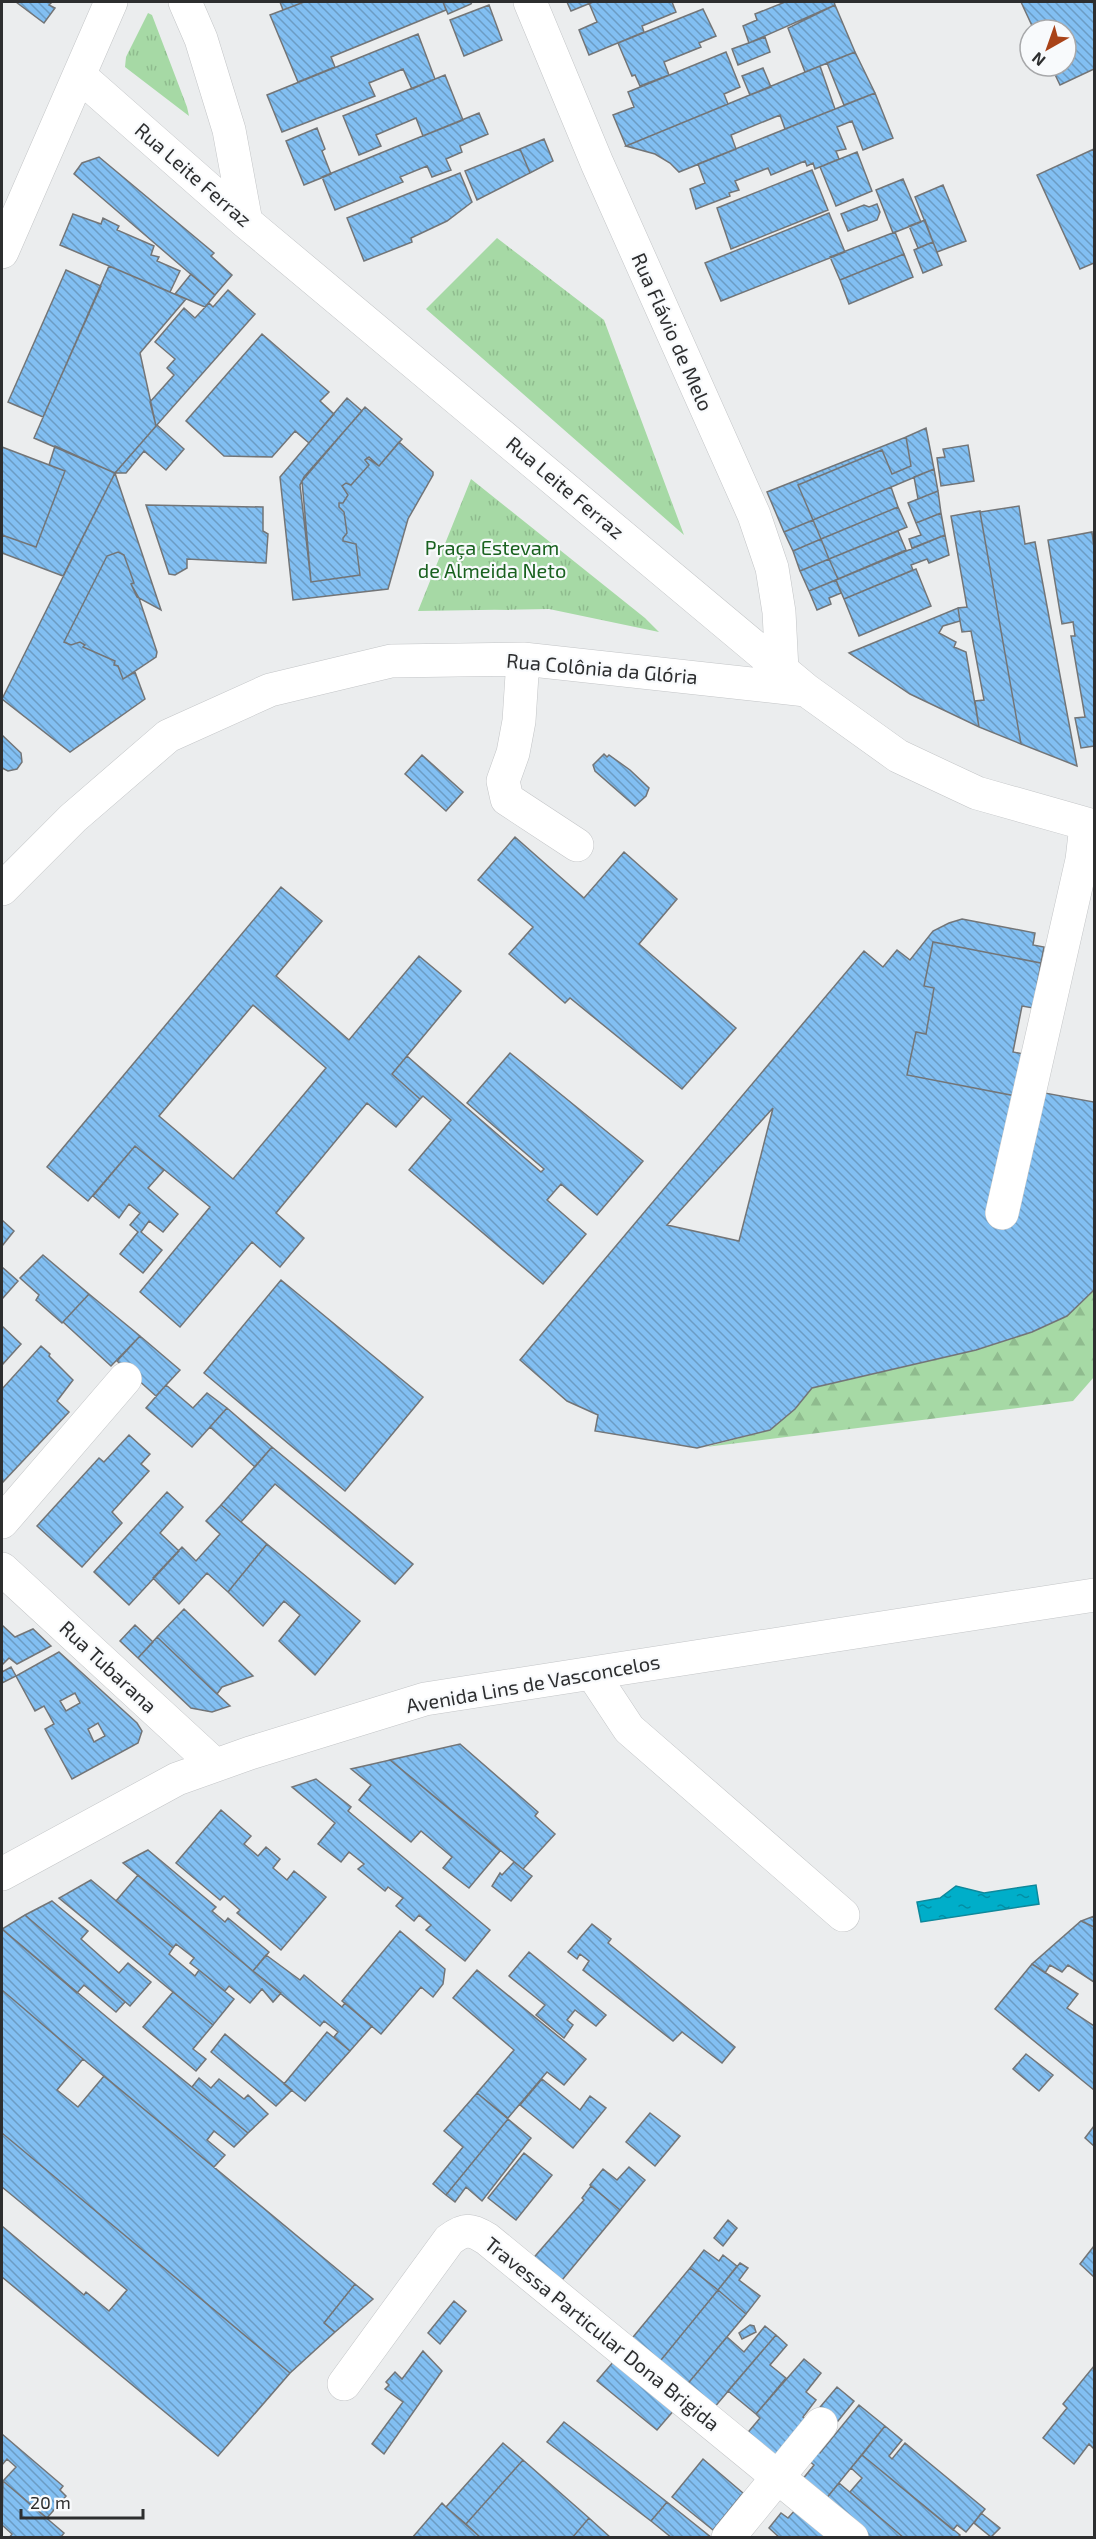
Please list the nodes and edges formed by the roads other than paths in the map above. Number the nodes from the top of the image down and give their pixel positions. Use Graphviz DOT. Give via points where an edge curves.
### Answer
graph roads {
  1 [pos="111,2"];
  2 [pos="185,2"];
  3 [pos="530,2"];
  4 [pos="80,76"];
  5 [pos="246,222"];
  6 [pos="2,252"];
  7 [pos="523,659"];
  8 [pos="782,670"];
  9 [pos="806,690"];
  10 [pos="1090,825"];
  11 [pos="577,845"];
  12 [pos="2,889"];
  13 [pos="1002,1213"];
  14 [pos="125,1379"];
  15 [pos="2,1522"];
  16 [pos="2,1569"];
  17 [pos="1095,1595"];
  18 [pos="592,1673"];
  19 [pos="215,1765"];
  20 [pos="2,1874"];
  21 [pos="843,1916"];
  22 [pos="344,2384"];
  23 [pos="821,2424"];
  24 [pos="778,2477"];
  25 [pos="728,2538"];
  26 [pos="852,2538"];
  1 -- 4 [label="street"];
  2 -- 5 [label="street" via="201,39 229,130"];
  3 -- 8 [label="street, Rua Flávio de Melo" via="597,163 754,515 772,568"];
  4 -- 5 [label="street, Rua Leite Ferraz"];
  4 -- 6 [label="street"];
  5 -- 8 [label="street, Rua Leite Ferraz"];
  7 -- 9 [label="street, Rua Colônia da Glória"];
  7 -- 11 [label="street" via="519,721 503,781 507,799"];
  7 -- 12 [label="street, Rua Colônia da Glória" via="391,661 270,690 168,736 73,818"];
  8 -- 9 [label="street, Rua Leite Ferraz"];
  9 -- 10 [label="street, Rua Leite Ferraz" via="898,756 977,793"];
  10 -- 13 [label="street"];
  14 -- 15 [label="street"];
  16 -- 19 [label="street, Rua Tubarana"];
  17 -- 18 [label="street, Avenida Lins de Vasconcelos"];
  18 -- 19 [label="street, Avenida Lins de Vasconcelos" via="425,1699"];
  18 -- 21 [label="street" via="629,1729"];
  19 -- 20 [label="street, Avenida Lins de Vasconcelos" via="177,1779"];
  22 -- 24 [label="street, Travessa Particular Dona Brigida" via="449,2240 461,2231 472,2230"];
  23 -- 24 [label="street"];
  24 -- 25 [label="street"];
  24 -- 26 [label="street, Travessa Particular Dona Brigida"];
}
